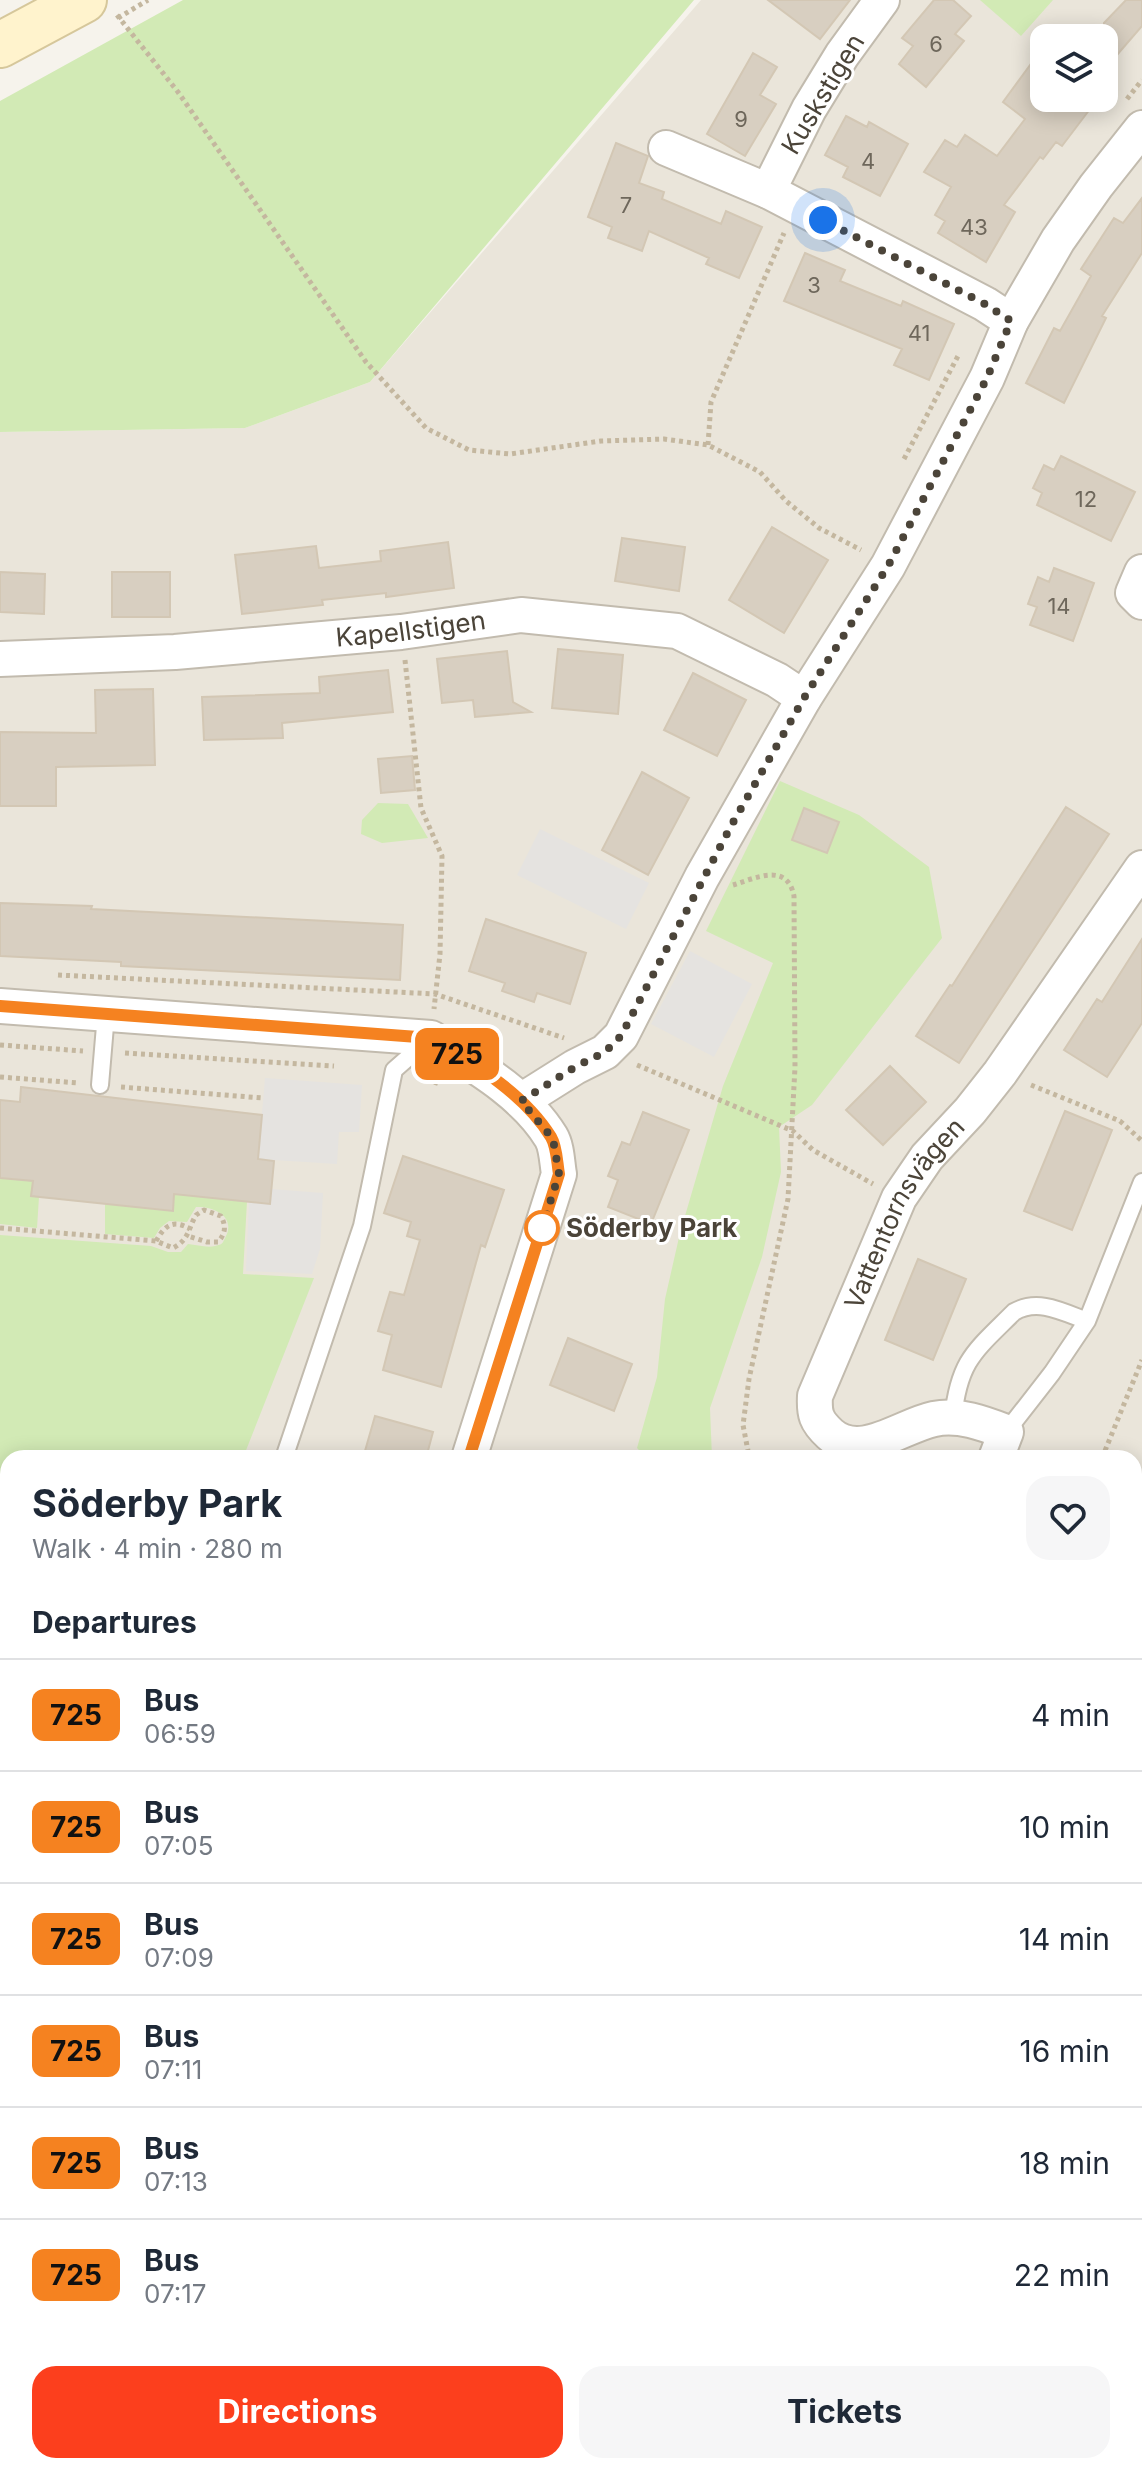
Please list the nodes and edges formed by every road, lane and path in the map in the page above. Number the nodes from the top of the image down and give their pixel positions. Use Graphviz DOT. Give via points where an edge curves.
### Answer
graph roads {
  1 [pos="882,0"];
  2 [pos="99,4"];
  3 [pos="0,45"];
  4 [pos="1142,80"];
  5 [pos="1133,115"];
  6 [pos="666,148"];
  7 [pos="782,198"];
  8 [pos="998,312"];
  9 [pos="708,445"];
  10 [pos="900,466"];
  11 [pos="858,548"];
  12 [pos="851,560"];
  13 [pos="888,566"];
  14 [pos="1142,572"];
  15 [pos="1142,602"];
  16 [pos="401,632"];
  17 [pos="0,659"];
  18 [pos="804,698"];
  19 [pos="1142,868"];
  20 [pos="702,877"];
  21 [pos="1130,899"];
  22 [pos="0,1006"];
  23 [pos="106,1014"];
  24 [pos="431,1038"];
  25 [pos="0,1045"];
  26 [pos="103,1052"];
  27 [pos="605,1052"];
  28 [pos="394,1070"];
  29 [pos="1000,1073"];
  30 [pos="0,1077"];
  31 [pos="100,1085"];
  32 [pos="443,1085"];
  33 [pos="263,1098"];
  34 [pos="521,1101"];
  35 [pos="793,1131"];
  36 [pos="1142,1141"];
  37 [pos="1142,1182"];
  38 [pos="899,1198"];
  39 [pos="0,1228"];
  40 [pos="189,1233"];
  41 [pos="156,1241"];
  42 [pos="1087,1321"];
  43 [pos="1142,1360"];
  44 [pos="953,1418"];
  45 [pos="1001,1445"];
  46 [pos="287,1450"];
  47 [pos="472,1450"];
  48 [pos="748,1450"];
  49 [pos="1105,1450"];
  50 [pos="1142,2050"];
  51 [pos="1142,2070"];
  1 -- 7 [label="street, Kuskstigen" via="809,109"];
  2 -- 3 [label="main road"];
  2 -- 9 [label="path" via="178,92 366,362 426,428 469,450 510,454 601,441 664,439"];
  4 -- 5 [label="path"];
  5 -- 8 [label="street" via="1096,186"];
  6 -- 7 [label="street"];
  7 -- 8 [label="street"];
  7 -- 9 [label="path" via="711,402"];
  8 -- 10 [label="path"];
  8 -- 13 [label="street" via="987,378"];
  9 -- 11 [label="path" via="760,472 819,528"];
  11 -- 12 [label="path"];
  11 -- 13 [label="path"];
  13 -- 18 [label="street"];
  14 -- 15 [label="street" via="1133,593"];
  16 -- 17 [label="street, Kapellstigen" via="175,652"];
  16 -- 18 [label="street, Kapellstigen" via="521,615 677,631"];
  16 -- 24 [label="path" via="421,808 442,856"];
  18 -- 20 [label="street"];
  19 -- 21 [label="street, Vattentornsvägen"];
  20 -- 27 [label="street" via="621,1036"];
  20 -- 35 [label="path" via="730,886 770,873 782,876 793,889"];
  21 -- 29 [label="street, Vattentornsvägen"];
  22 -- 23 [label="street"];
  23 -- 24 [label="street"];
  23 -- 26 [label="lane"];
  24 -- 28 [label="lane"];
  24 -- 34 [label="street"];
  25 -- 26 [label="path"];
  26 -- 28 [label="path"];
  26 -- 31 [label="lane"];
  27 -- 34 [label="street"];
  27 -- 35 [label="path"];
  28 -- 32 [label="path"];
  28 -- 46 [label="lane" via="362,1226"];
  29 -- 36 [label="path" via="1120,1121"];
  29 -- 38 [label="street, Vattentornsvägen"];
  30 -- 31 [label="path"];
  31 -- 33 [label="path"];
  34 -- 47 [label="street" via="553,1139 559,1174"];
  35 -- 38 [label="path" via="813,1150"];
  35 -- 48 [label="path" via="788,1199 749,1379 743,1425"];
  37 -- 42 [label="lane, Vattentornsvägen"];
  38 -- 44 [label="street, Vattentornsvägen" via="815,1396 814,1415 837,1441 853,1444"];
  39 -- 41 [label="path"];
  40 -- 40 [label="path" via="218,1242 225,1225 221,1216 204,1210"];
  40 -- 41 [label="path" via="173,1248"];
  40 -- 41 [label="path" via="180,1223 172,1223"];
  42 -- 44 [label="lane" via="1037,1304 1014,1312 969,1358 956,1388"];
  42 -- 45 [label="lane, Vattentornsvägen"];
  43 -- 49 [label="path"];
  44 -- 45 [label="street, Vattentornsvägen" via="977,1421"];
  50 -- 51 [label="street"];
}
